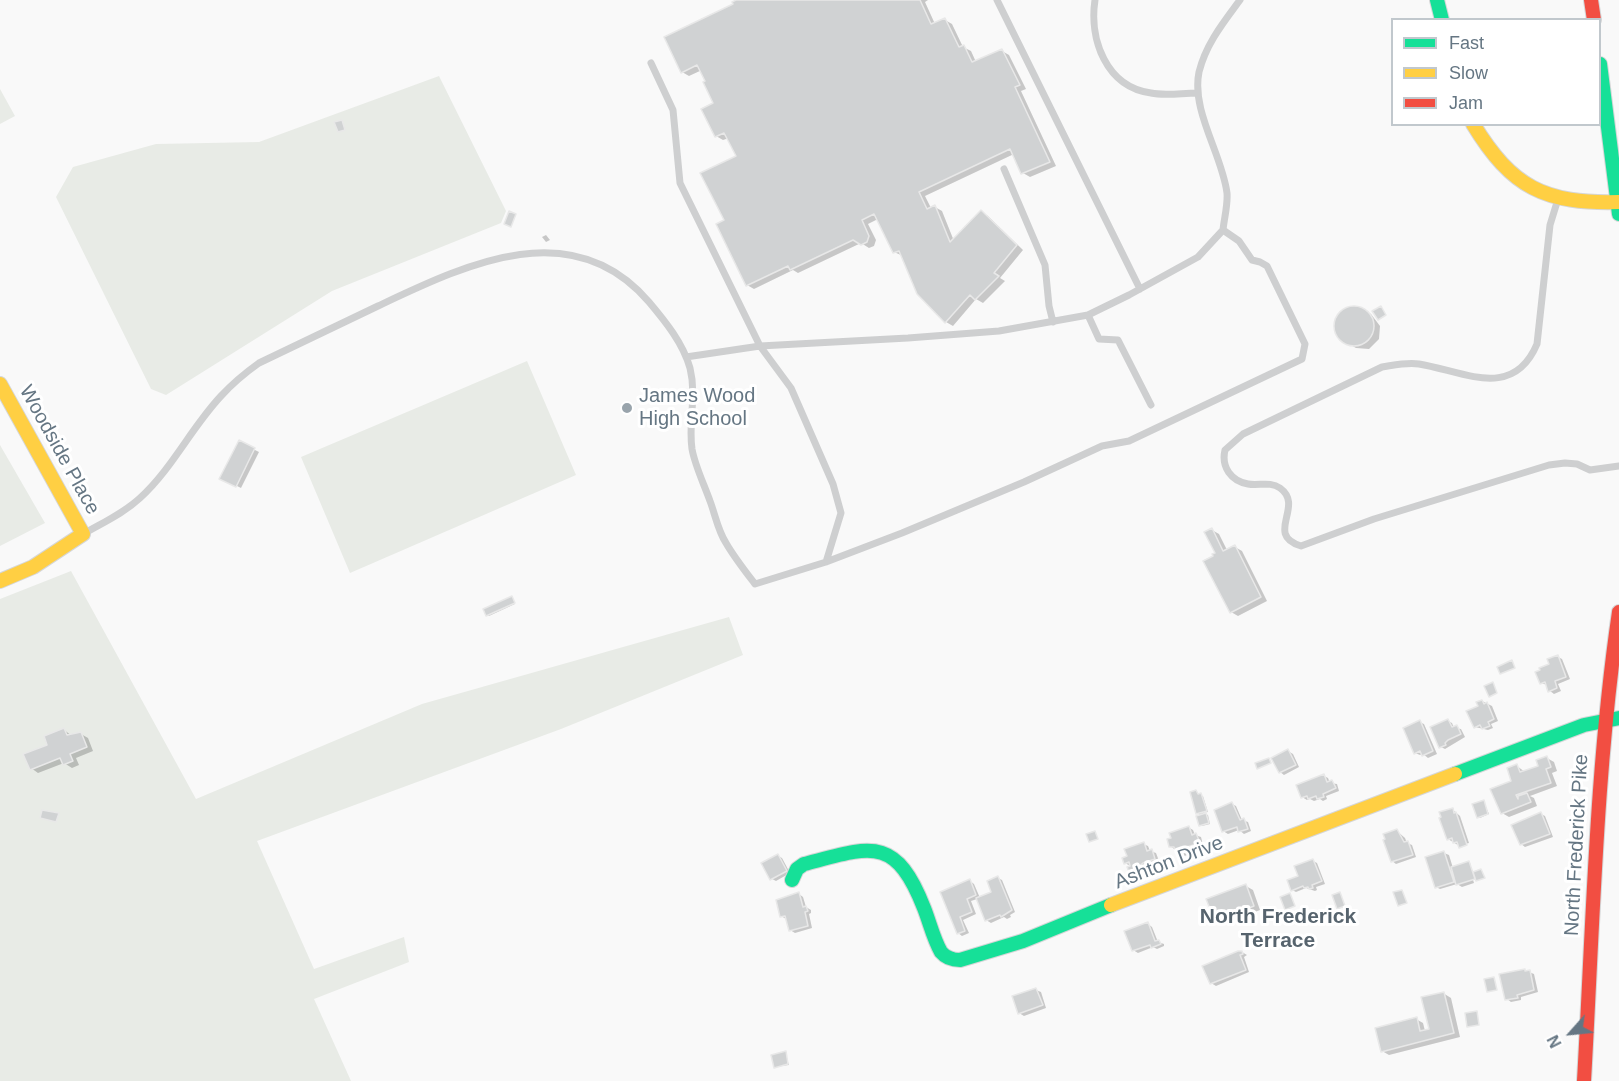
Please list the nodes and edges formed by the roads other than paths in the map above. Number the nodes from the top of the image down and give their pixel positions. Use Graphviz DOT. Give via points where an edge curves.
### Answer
graph roads {
  1 [pos="997,0"];
  2 [pos="1095,0"];
  3 [pos="1240,0"];
  4 [pos="1437,0"];
  5 [pos="1591,0"];
  6 [pos="1442,18"];
  7 [pos="1594,18"];
  8 [pos="651,63"];
  9 [pos="1601,77"];
  10 [pos="1197,93"];
  11 [pos="1474,126"];
  12 [pos="1004,169"];
  13 [pos="1558,199"];
  14 [pos="1619,206"];
  15 [pos="1223,230"];
  16 [pos="1140,290"];
  17 [pos="1088,315"];
  18 [pos="1053,322"];
  19 [pos="760,346"];
  20 [pos="686,357"];
  21 [pos="0,384"];
  22 [pos="1151,405"];
  23 [pos="1619,466"];
  24 [pos="83,534"];
  25 [pos="826,562"];
  26 [pos="0,581"];
  27 [pos="1619,612"];
  28 [pos="1619,718"];
  29 [pos="1604,720"];
  30 [pos="792,880"];
  31 [pos="1584,1081"];
  1 -- 16 [label="lane"];
  2 -- 10 [label="lane" via="1093,24 1097,46 1122,81 1152,94"];
  3 -- 10 [label="lane" via="1212,39 1199,74"];
  4 -- 6 [label="main road"];
  5 -- 7 [label="main road"];
  8 -- 19 [label="lane" via="673,110 681,183"];
  9 -- 14 [label="main road"];
  10 -- 15 [label="lane" via="1227,195"];
  11 -- 13 [label="main road" via="1505,169 1536,191"];
  12 -- 18 [label="lane" via="1045,265"];
  13 -- 14 [label="main road"];
  13 -- 23 [label="lane" via="1550,225 1537,344 1524,366 1502,378 1488,379 1418,364 1382,367 1243,434 1225,450 1224,466 1237,480 1269,484 1284,491 1289,509 1284,531 1293,544 1301,546 1374,519 1549,465 1577,464 1590,470"];
  15 -- 16 [label="lane" via="1198,257"];
  15 -- 25 [label="lane" via="1239,241 1252,260 1267,266 1305,344 1302,359 1129,441 1102,446 936,520"];
  16 -- 17 [label="lane"];
  17 -- 18 [label="lane"];
  17 -- 22 [label="lane" via="1099,339 1118,340"];
  18 -- 19 [label="lane" via="954,335"];
  19 -- 20 [label="lane"];
  19 -- 25 [label="lane" via="791,388 833,484 841,513"];
  20 -- 24 [label="lane" via="665,321 644,297 615,273 594,263 572,256 530,253 477,263 444,274 259,363 219,398 141,497"];
  20 -- 25 [label="lane" via="694,392 692,450 724,542 755,584"];
  21 -- 24 [label="main road, Woodside Place"];
  24 -- 26 [label="main road" via="51,558"];
  27 -- 29 [label="main road, North Frederick Pike"];
  28 -- 29 [label="main road, Ashton Drive"];
  29 -- 30 [label="main road, Ashton Drive" via="1023,941 960,960 952,960 940,951 912,882 900,862 889,854 864,850 804,864"];
  29 -- 31 [label="main road, North Frederick Pike"];
}
